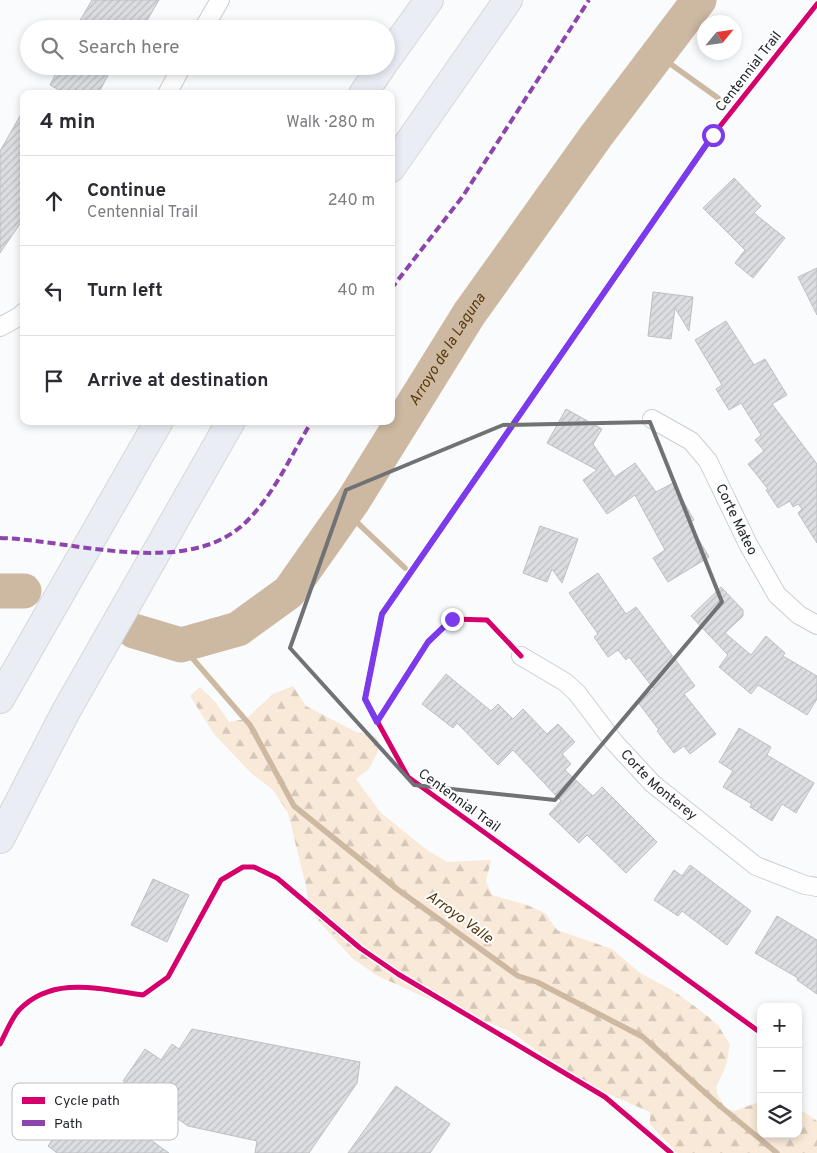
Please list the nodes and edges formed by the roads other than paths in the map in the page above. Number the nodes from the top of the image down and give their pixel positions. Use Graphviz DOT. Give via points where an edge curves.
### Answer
graph roads {
  1 [pos="220,0"];
  2 [pos="428,0"];
  3 [pos="508,0"];
  4 [pos="209,20"];
  5 [pos="395,47"];
  6 [pos="177,75"];
  7 [pos="376,75"];
  8 [pos="168,90"];
  9 [pos="366,90"];
  10 [pos="395,162"];
  11 [pos="20,316"];
  12 [pos="0,328"];
  13 [pos="652,419"];
  14 [pos="157,425"];
  15 [pos="228,425"];
  16 [pos="817,625"];
  17 [pos="521,656"];
  18 [pos="0,699"];
  19 [pos="0,839"];
  20 [pos="817,887"];
  1 -- 4 [label="street"];
  2 -- 5 [label="highway"];
  3 -- 10 [label="highway"];
  6 -- 8 [label="street"];
  7 -- 9 [label="highway"];
  11 -- 12 [label="street"];
  13 -- 16 [label="street, Corte Mateo" via="692,441 708,461 777,595 799,615"];
  14 -- 18 [label="highway"];
  15 -- 19 [label="highway" via="65,714"];
  17 -- 20 [label="street, Corte Monterey" via="565,682 653,784 756,866"];
}
